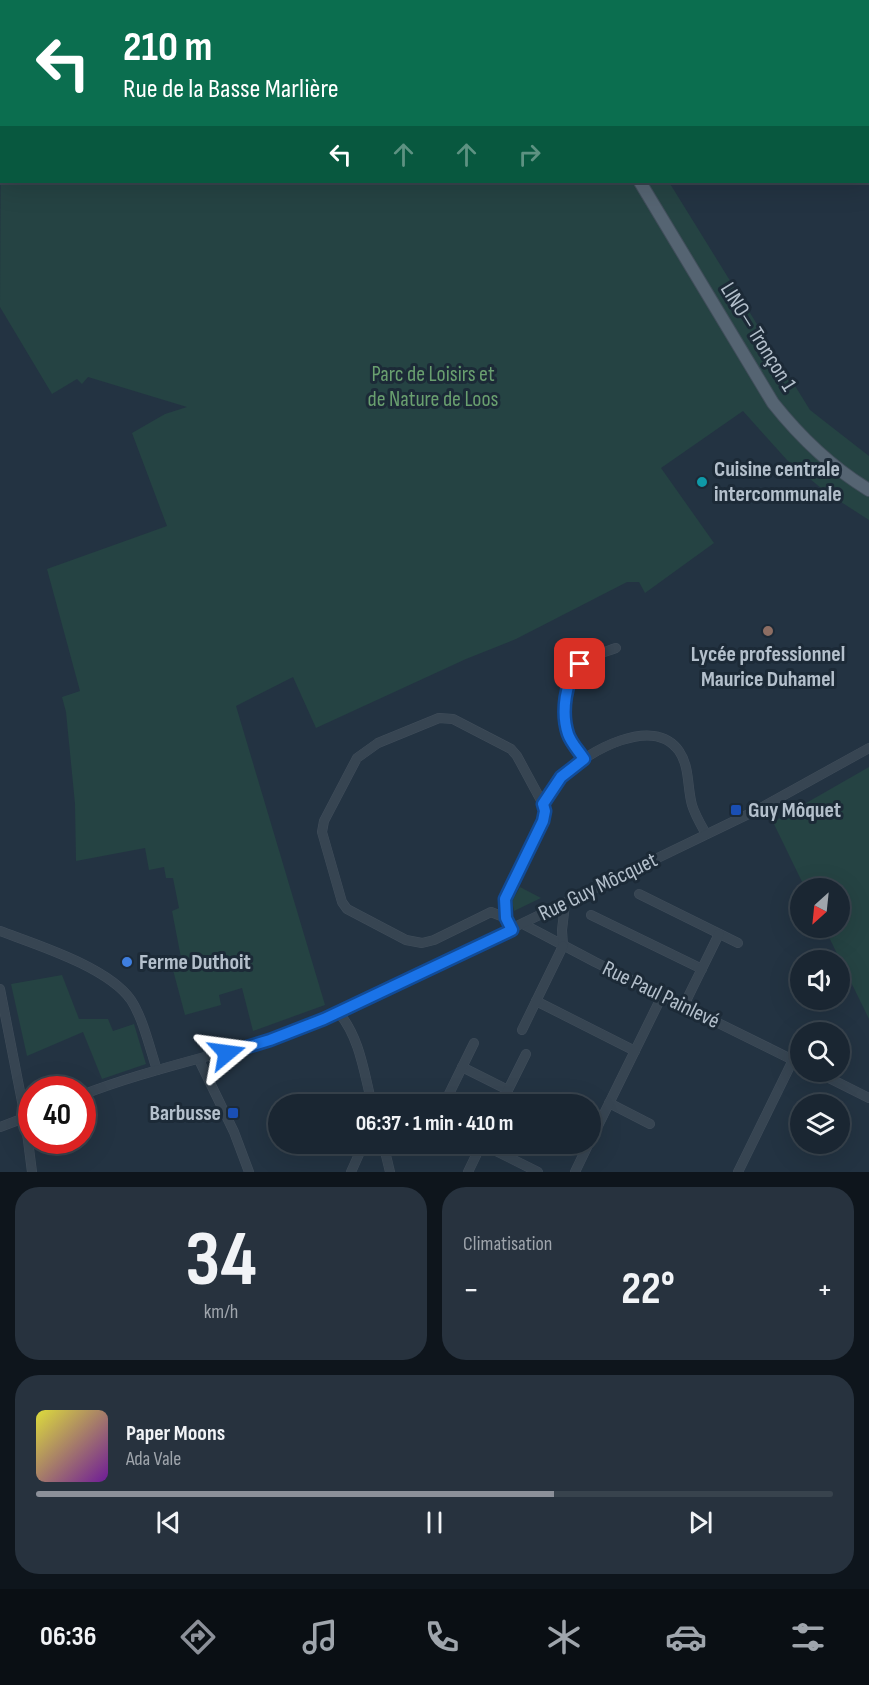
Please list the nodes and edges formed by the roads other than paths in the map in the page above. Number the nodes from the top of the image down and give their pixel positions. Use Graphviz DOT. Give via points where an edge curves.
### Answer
graph roads {
  1 [pos="641,183"];
  2 [pos="869,490"];
  3 [pos="616,648"];
  4 [pos="869,748"];
  5 [pos="584,759"];
  6 [pos="543,804"];
  7 [pos="706,834"];
  8 [pos="639,894"];
  9 [pos="566,904"];
  10 [pos="591,915"];
  11 [pos="506,918"];
  12 [pos="523,924"];
  13 [pos="512,930"];
  14 [pos="0,931"];
  15 [pos="719,933"];
  16 [pos="738,943"];
  17 [pos="563,946"];
  18 [pos="702,969"];
  19 [pos="0,989"];
  20 [pos="536,1001"];
  21 [pos="658,1004"];
  22 [pos="684,1005"];
  23 [pos="339,1013"];
  24 [pos="522,1029"];
  25 [pos="474,1043"];
  26 [pos="635,1051"];
  27 [pos="526,1054"];
  28 [pos="790,1058"];
  29 [pos="199,1060"];
  30 [pos="462,1067"];
  31 [pos="157,1070"];
  32 [pos="790,1075"];
  33 [pos="19,1076"];
  34 [pos="837,1082"];
  35 [pos="96,1090"];
  36 [pos="508,1090"];
  37 [pos="369,1094"];
  38 [pos="449,1094"];
  39 [pos="506,1094"];
  40 [pos="869,1098"];
  41 [pos="609,1103"];
  42 [pos="601,1119"];
  43 [pos="18,1120"];
  44 [pos="650,1124"];
  45 [pos="0,1127"];
  46 [pos="31,1154"];
  47 [pos="359,1154"];
  48 [pos="386,1154"];
  49 [pos="477,1154"];
  50 [pos="502,1154"];
  51 [pos="584,1154"];
  52 [pos="32,1172"];
  53 [pos="249,1172"];
  54 [pos="351,1172"];
  55 [pos="390,1172"];
  56 [pos="468,1172"];
  57 [pos="538,1172"];
  58 [pos="575,1172"];
  59 [pos="738,1172"];
  1 -- 2 [label="main road, LINO— Tronçon 1" via="773,403 823,456"];
  3 -- 5 [label="street" via="586,660 576,668 570,681 566,725"];
  4 -- 7 [label="street, Rue Guy Môcquet"];
  5 -- 6 [label="street" via="561,777"];
  5 -- 7 [label="street" via="619,740 651,736 668,741 683,757 692,806"];
  6 -- 11 [label="street" via="543,821 505,899"];
  6 -- 11 [label="street" via="511,749 453,719 439,718 378,743 357,758 324,821 323,839 342,902 355,914 416,943 434,940 491,912"];
  7 -- 9 [label="street, Rue Guy Môcquet"];
  8 -- 15 [label="street"];
  9 -- 12 [label="street, Rue Guy Môcquet"];
  9 -- 17 [label="street"];
  10 -- 18 [label="street"];
  11 -- 13 [label="street"];
  12 -- 13 [label="street, Rue Guy Môcquet"];
  12 -- 17 [label="street, Rue Paul Painlevé"];
  13 -- 23 [label="street, Rue Guy Môcquet"];
  14 -- 31 [label="street" via="73,960 124,993 135,1009"];
  15 -- 16 [label="street"];
  15 -- 18 [label="street"];
  17 -- 20 [label="street"];
  17 -- 22 [label="street, Rue Paul Painlevé"];
  18 -- 22 [label="street"];
  19 -- 33 [label="street"];
  20 -- 24 [label="street"];
  20 -- 26 [label="street"];
  21 -- 26 [label="street"];
  22 -- 28 [label="street, Rue Paul Painlevé"];
  23 -- 29 [label="street, Rue Guy Môcquet" via="270,1040"];
  23 -- 37 [label="street" via="356,1043"];
  25 -- 30 [label="street"];
  26 -- 41 [label="street"];
  27 -- 36 [label="street"];
  29 -- 31 [label="street, Rue Guy Môcquet"];
  29 -- 53 [label="street"];
  30 -- 36 [label="street"];
  30 -- 38 [label="street"];
  31 -- 35 [label="street, Rue Guy Môcquet"];
  32 -- 59 [label="street"];
  34 -- 40 [label="street"];
  36 -- 39 [label="street"];
  41 -- 42 [label="street"];
  41 -- 44 [label="street"];
  43 -- 45 [label="street"];
  46 -- 52 [label="street"];
  47 -- 54 [label="street"];
  48 -- 55 [label="street"];
  49 -- 56 [label="street"];
  50 -- 57 [label="street"];
  51 -- 58 [label="street"];
}
